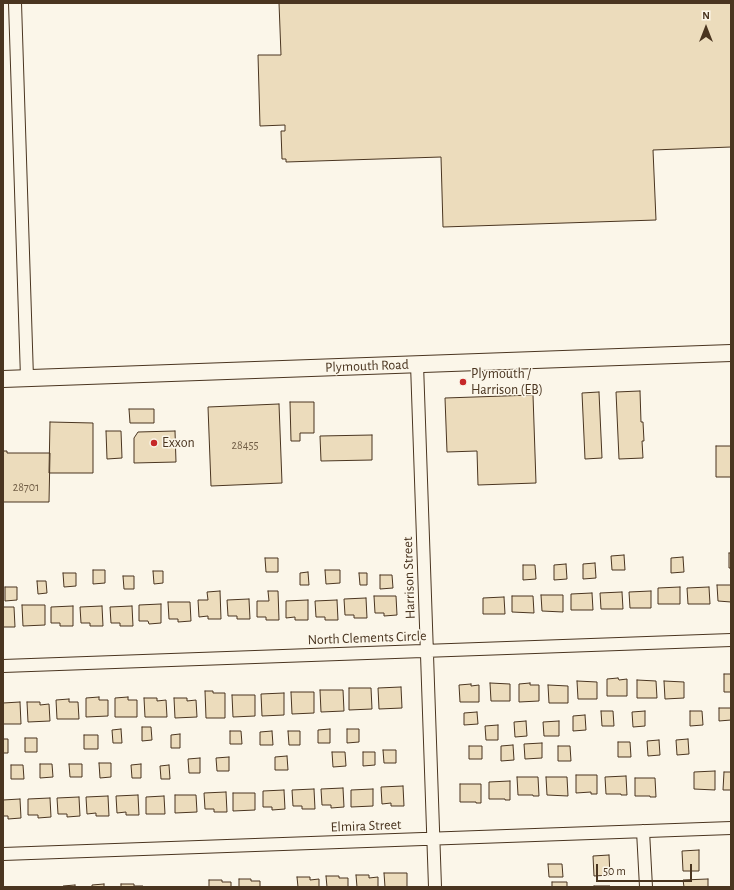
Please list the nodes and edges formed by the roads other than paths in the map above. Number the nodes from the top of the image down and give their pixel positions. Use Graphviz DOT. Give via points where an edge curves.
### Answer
graph roads {
  1 [pos="15,3"];
  2 [pos="731,353"];
  3 [pos="417,364"];
  4 [pos="27,378"];
  5 [pos="3,379"];
  6 [pos="731,640"];
  7 [pos="427,651"];
  8 [pos="3,666"];
  9 [pos="731,828"];
  10 [pos="643,831"];
  11 [pos="433,839"];
  12 [pos="3,854"];
  13 [pos="435,887"];
  14 [pos="646,887"];
  1 -- 4 [label="street"];
  2 -- 3 [label="main road, Plymouth Road"];
  3 -- 4 [label="main road, Plymouth Road"];
  3 -- 7 [label="street, Harrison Street"];
  4 -- 5 [label="main road, Plymouth Road"];
  6 -- 7 [label="street, North Clements Circle"];
  7 -- 8 [label="street, North Clements Circle"];
  7 -- 11 [label="street, Harrison Street"];
  9 -- 10 [label="street, Elmira Street"];
  10 -- 11 [label="street, Elmira Street"];
  10 -- 14 [label="street"];
  11 -- 12 [label="street, Elmira Street"];
  11 -- 13 [label="street, Harrison Street"];
}
